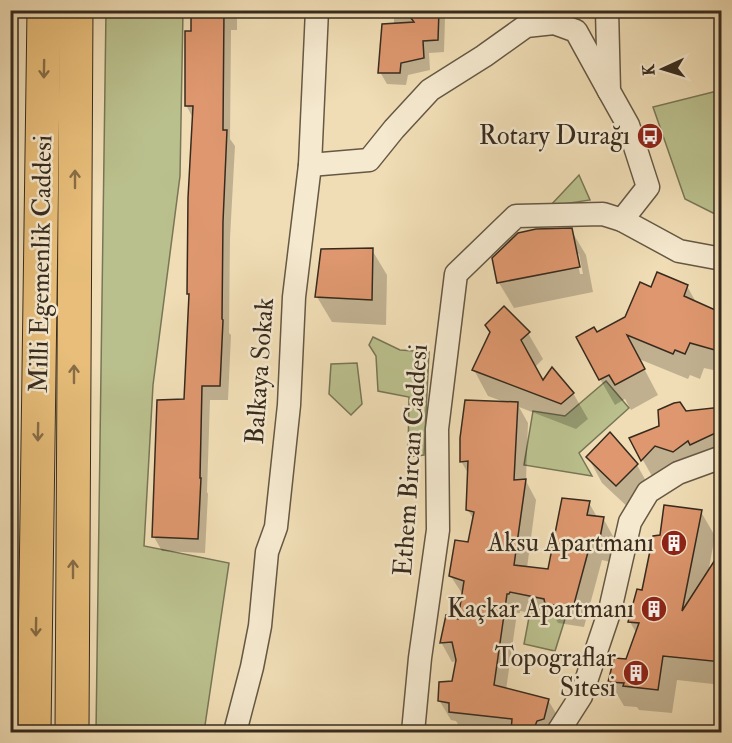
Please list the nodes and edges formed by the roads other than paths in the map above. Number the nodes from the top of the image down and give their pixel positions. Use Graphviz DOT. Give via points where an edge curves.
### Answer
graph roads {
  1 [pos="45,10"];
  2 [pos="76,10"];
  3 [pos="317,10"];
  4 [pos="607,10"];
  5 [pos="609,91"];
  6 [pos="310,165"];
  7 [pos="622,220"];
  8 [pos="722,259"];
  9 [pos="722,457"];
  10 [pos="34,732"];
  11 [pos="72,732"];
  12 [pos="235,732"];
  13 [pos="413,732"];
  14 [pos="558,732"];
  1 -- 10 [label="highway, Milli Egemenlik Caddesi, one-way"];
  11 -- 2 [label="highway, Milli Egemenlik Caddesi, one-way"];
  3 -- 6 [label="street, Balkaya Sokak"];
  4 -- 5 [label="street"];
  5 -- 6 [label="street" via="576,31 554,22 526,26 430,90 369,160"];
  5 -- 7 [label="street" via="628,125 648,187"];
  6 -- 12 [label="street, Balkaya Sokak" via="294,297 289,405 276,527 267,552 252,667"];
  7 -- 8 [label="street" via="679,251"];
  7 -- 13 [label="street, Ethem Bircan Caddesi" via="603,214 516,216 456,274 437,429 438,530"];
  9 -- 14 [label="street" via="678,473 648,492 630,522 610,610 581,696"];
}
